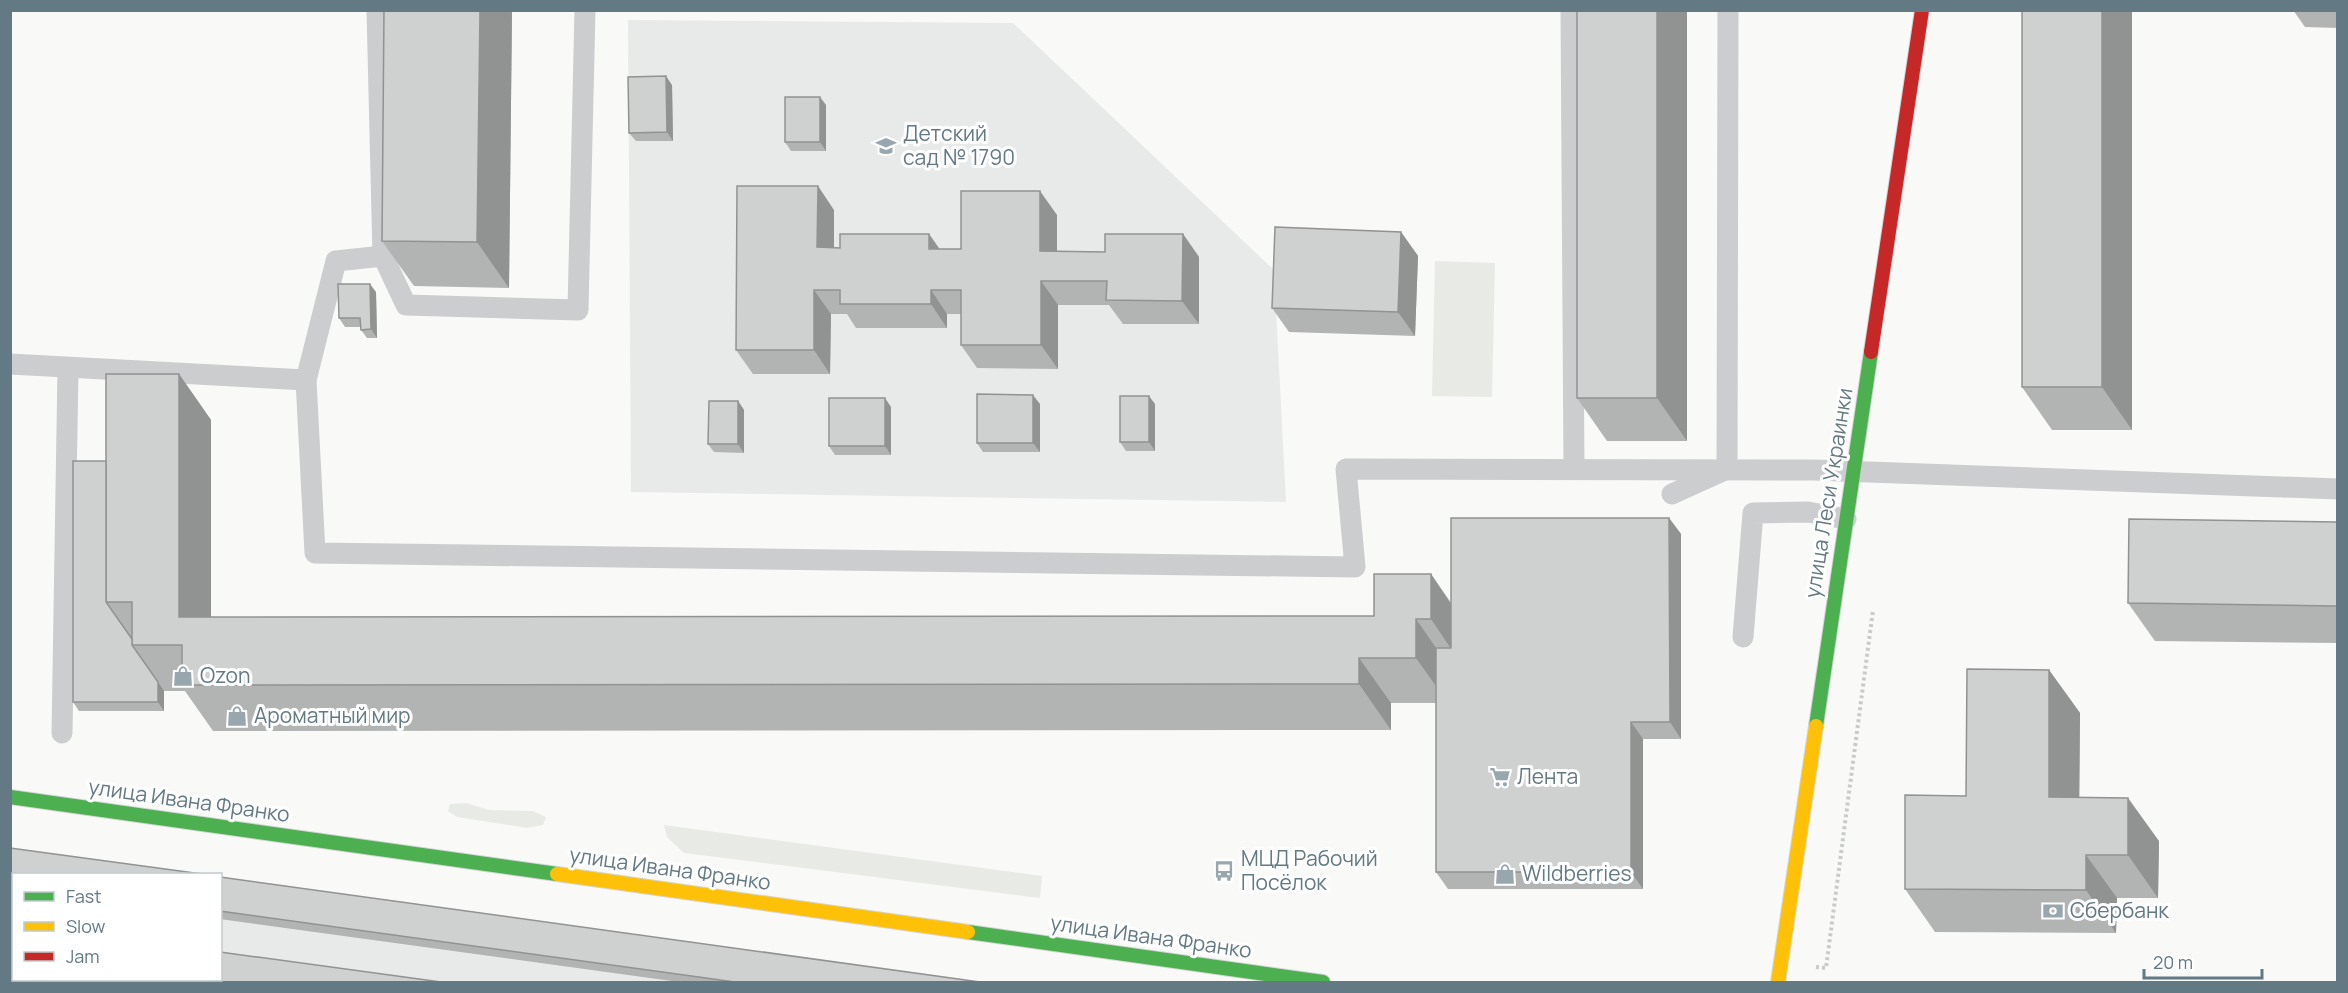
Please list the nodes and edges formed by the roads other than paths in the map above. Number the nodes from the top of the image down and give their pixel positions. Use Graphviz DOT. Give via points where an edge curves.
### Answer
graph roads {
  1 [pos="377,10"];
  2 [pos="585,10"];
  3 [pos="1571,10"];
  4 [pos="1728,10"];
  5 [pos="1922,10"];
  6 [pos="383,256"];
  7 [pos="10,364"];
  8 [pos="68,368"];
  9 [pos="306,380"];
  10 [pos="1574,469"];
  11 [pos="1727,469"];
  12 [pos="1853,471"];
  13 [pos="2337,489"];
  14 [pos="1672,494"];
  15 [pos="1846,519"];
  16 [pos="1743,637"];
  17 [pos="62,733"];
  18 [pos="10,797"];
  19 [pos="1296,981"];
  20 [pos="1323,982"];
  21 [pos="1778,982"];
  1 -- 6 [label="lane"];
  2 -- 6 [label="lane" via="579,310 406,305"];
  3 -- 10 [label="lane"];
  4 -- 11 [label="lane"];
  5 -- 12 [label="street, улица Леси Украинки"];
  6 -- 9 [label="lane" via="336,261"];
  7 -- 8 [label="lane"];
  8 -- 9 [label="lane"];
  8 -- 17 [label="lane"];
  9 -- 10 [label="lane" via="315,553 1355,567 1347,469"];
  10 -- 11 [label="lane"];
  11 -- 12 [label="lane"];
  11 -- 14 [label="lane"];
  12 -- 13 [label="lane"];
  12 -- 15 [label="street, улица Леси Украинки"];
  15 -- 16 [label="lane" via="1808,512 1753,513"];
  15 -- 21 [label="street, улица Леси Украинки"];
  18 -- 19 [label="street, улица Ивана Франко"];
  19 -- 20 [label="street, улица Ивана Франко"];
}
